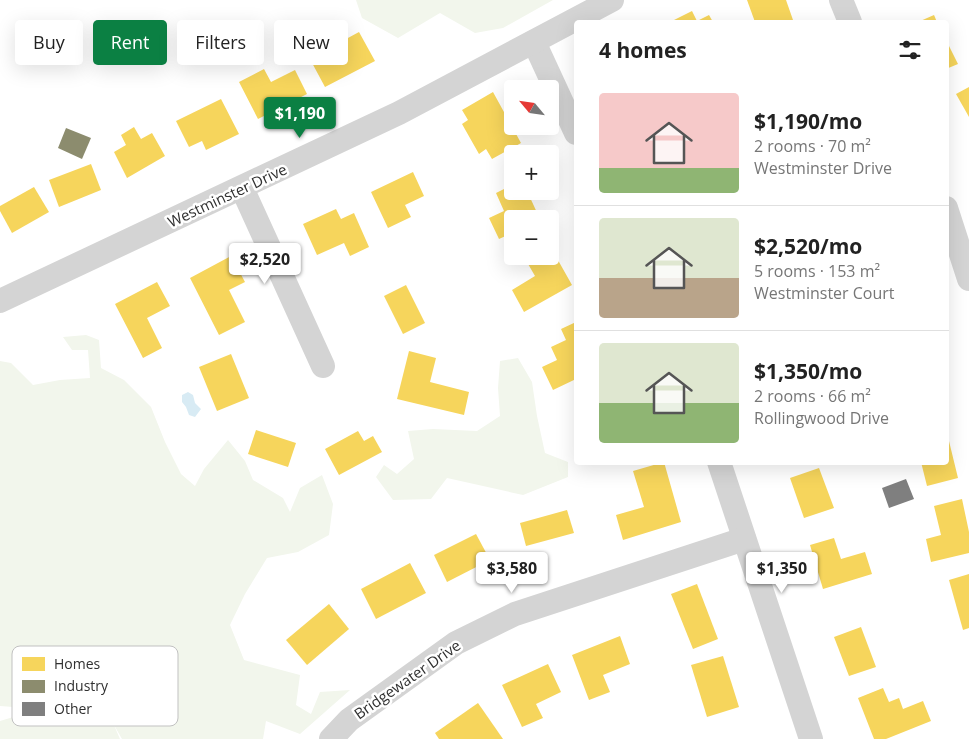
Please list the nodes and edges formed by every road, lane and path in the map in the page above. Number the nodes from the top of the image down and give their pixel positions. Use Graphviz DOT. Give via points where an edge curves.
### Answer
graph roads {
  1 [pos="612,0"];
  2 [pos="841,0"];
  3 [pos="574,20"];
  4 [pos="575,20"];
  5 [pos="849,20"];
  6 [pos="534,42"];
  7 [pos="574,129"];
  8 [pos="242,188"];
  9 [pos="949,217"];
  10 [pos="969,279"];
  11 [pos="0,301"];
  12 [pos="323,366"];
  13 [pos="720,465"];
  14 [pos="744,539"];
  15 [pos="330,739"];
  16 [pos="810,739"];
  1 -- 4 [label="street, Westminster Drive"];
  2 -- 5 [label="street"];
  3 -- 6 [label="street, Westminster Drive"];
  6 -- 7 [label="street"];
  6 -- 8 [label="street, Westminster Drive" via="399,113"];
  8 -- 11 [label="street, Westminster Drive"];
  8 -- 12 [label="street"];
  9 -- 10 [label="street"];
  13 -- 14 [label="street"];
  14 -- 15 [label="street, Bridgewater Drive" via="515,614 490,626 456,643 408,676 349,720"];
  14 -- 16 [label="street"];
}
